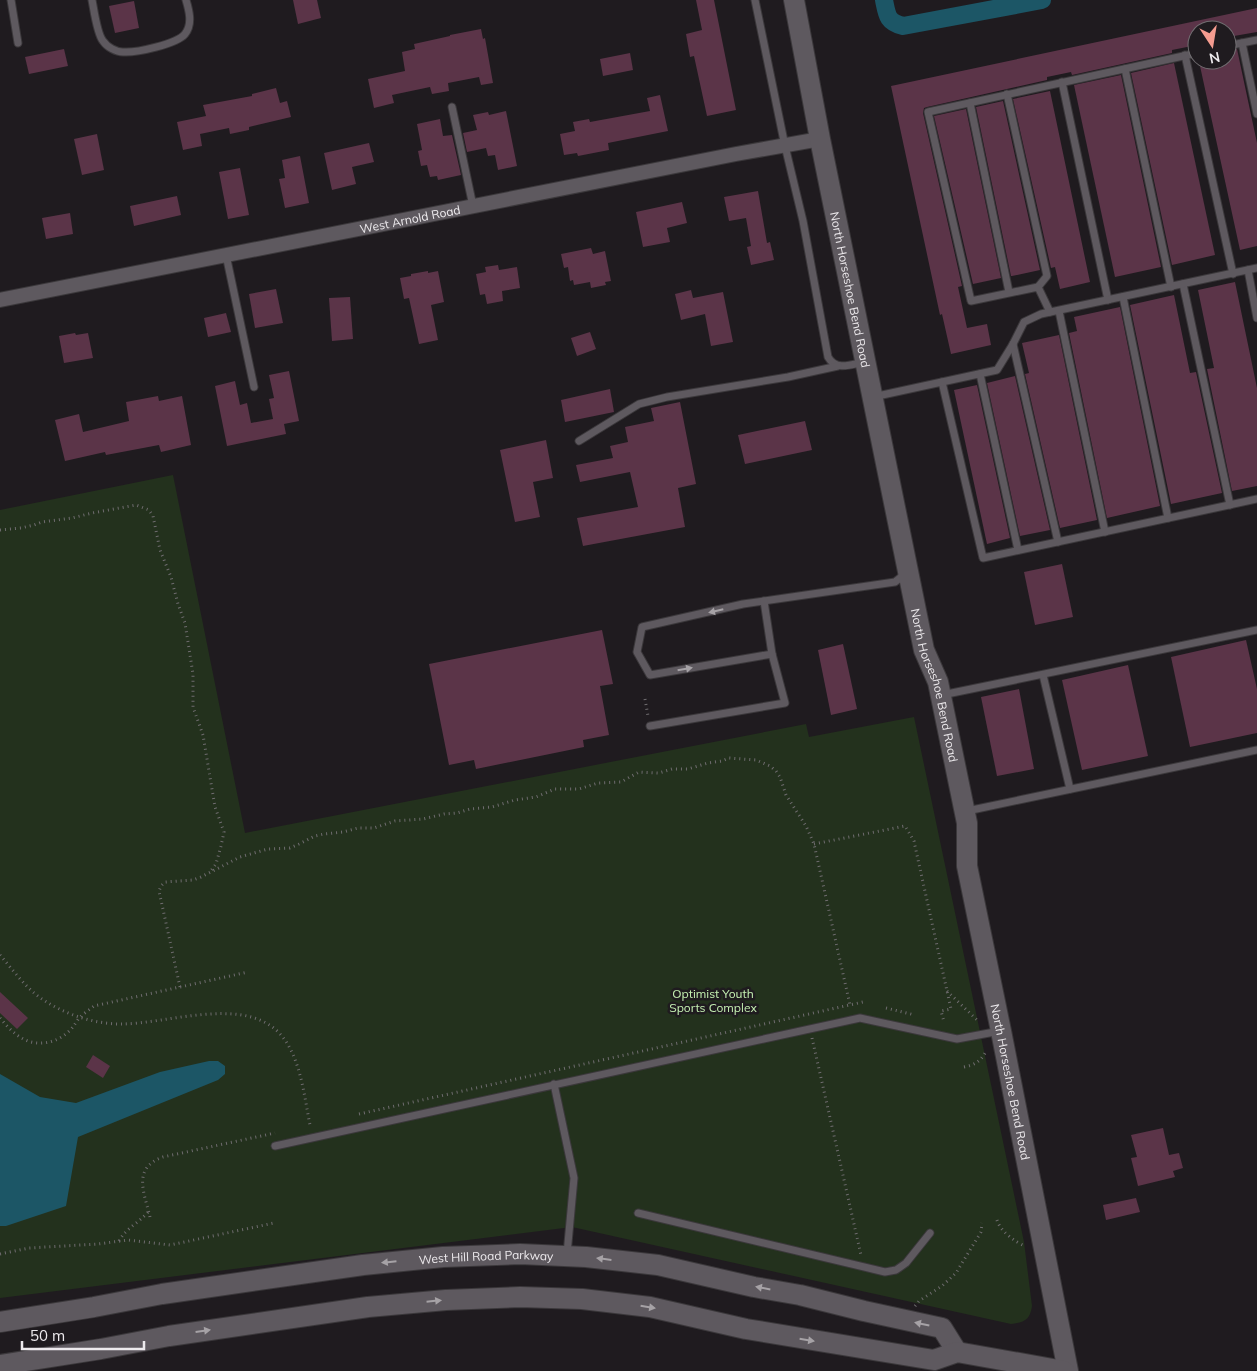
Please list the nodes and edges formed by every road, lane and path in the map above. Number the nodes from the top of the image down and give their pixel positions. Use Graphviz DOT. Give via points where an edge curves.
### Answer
graph roads {
  1 [pos="11,0"];
  2 [pos="92,0"];
  3 [pos="186,0"];
  4 [pos="755,0"];
  5 [pos="794,0"];
  6 [pos="1257,40"];
  7 [pos="18,43"];
  8 [pos="1242,43"];
  9 [pos="1237,44"];
  10 [pos="1185,55"];
  11 [pos="1125,68"];
  12 [pos="1062,82"];
  13 [pos="1007,94"];
  14 [pos="970,102"];
  15 [pos="452,107"];
  16 [pos="1257,114"];
  17 [pos="820,139"];
  18 [pos="785,146"];
  19 [pos="474,206"];
  20 [pos="226,255"];
  21 [pos="1257,268"];
  22 [pos="1248,270"];
  23 [pos="1233,274"];
  24 [pos="1184,284"];
  25 [pos="1038,287"];
  26 [pos="1172,287"];
  27 [pos="1009,292"];
  28 [pos="1122,297"];
  29 [pos="0,300"];
  30 [pos="1108,300"];
  31 [pos="1059,311"];
  32 [pos="1050,312"];
  33 [pos="1257,318"];
  34 [pos="1013,344"];
  35 [pos="866,362"];
  36 [pos="838,366"];
  37 [pos="980,374"];
  38 [pos="942,382"];
  39 [pos="254,387"];
  40 [pos="873,397"];
  41 [pos="579,441"];
  42 [pos="1257,499"];
  43 [pos="1230,505"];
  44 [pos="1168,518"];
  45 [pos="0,530"];
  46 [pos="1105,532"];
  47 [pos="1058,542"];
  48 [pos="1018,550"];
  49 [pos="908,572"];
  50 [pos="764,601"];
  51 [pos="1257,630"];
  52 [pos="772,654"];
  53 [pos="1043,674"];
  54 [pos="941,695"];
  55 [pos="645,699"];
  56 [pos="650,726"];
  57 [pos="1257,750"];
  58 [pos="1070,789"];
  59 [pos="964,812"];
  60 [pos="814,844"];
  61 [pos="208,874"];
  62 [pos="0,955"];
  63 [pos="248,972"];
  64 [pos="180,987"];
  65 [pos="946,990"];
  66 [pos="850,1005"];
  67 [pos="886,1008"];
  68 [pos="915,1014"];
  69 [pos="80,1017"];
  70 [pos="0,1018"];
  71 [pos="977,1020"];
  72 [pos="944,1022"];
  73 [pos="1001,1030"];
  74 [pos="812,1038"];
  75 [pos="986,1053"];
  76 [pos="964,1067"];
  77 [pos="554,1084"];
  78 [pos="310,1125"];
  79 [pos="275,1146"];
  80 [pos="148,1212"];
  81 [pos="638,1213"];
  82 [pos="997,1220"];
  83 [pos="274,1223"];
  84 [pos="982,1223"];
  85 [pos="930,1233"];
  86 [pos="119,1241"];
  87 [pos="1026,1247"];
  88 [pos="0,1254"];
  89 [pos="861,1255"];
  90 [pos="567,1256"];
  91 [pos="913,1308"];
  92 [pos="0,1322"];
  93 [pos="957,1352"];
  94 [pos="0,1365"];
  95 [pos="1064,1371"];
  96 [pos="1068,1371"];
  1 -- 7 [label="lane"];
  2 -- 3 [label="lane" via="103,41 122,52 164,45 186,34 190,22"];
  4 -- 18 [label="lane"];
  5 -- 17 [label="street, North Horseshoe Bend Road"];
  6 -- 8 [label="lane"];
  8 -- 9 [label="lane"];
  8 -- 16 [label="lane"];
  10 -- 11 [label="lane"];
  10 -- 23 [label="lane"];
  11 -- 12 [label="lane"];
  11 -- 26 [label="lane"];
  12 -- 13 [label="lane"];
  12 -- 30 [label="lane"];
  13 -- 14 [label="lane"];
  13 -- 25 [label="lane" via="1047,276"];
  14 -- 27 [label="lane"];
  14 -- 27 [label="lane" via="928,112 971,301"];
  15 -- 19 [label="lane"];
  17 -- 18 [label="street, West Arnold Road"];
  17 -- 35 [label="street, North Horseshoe Bend Road"];
  18 -- 19 [label="street, West Arnold Road"];
  18 -- 36 [label="lane" via="803,221 828,357"];
  19 -- 20 [label="street, West Arnold Road"];
  20 -- 29 [label="street, West Arnold Road"];
  20 -- 39 [label="lane"];
  21 -- 22 [label="lane"];
  22 -- 23 [label="lane"];
  22 -- 33 [label="lane"];
  23 -- 24 [label="lane"];
  24 -- 26 [label="lane"];
  24 -- 43 [label="lane"];
  25 -- 27 [label="lane"];
  25 -- 32 [label="lane"];
  26 -- 28 [label="lane"];
  28 -- 30 [label="lane"];
  28 -- 44 [label="lane"];
  30 -- 31 [label="lane"];
  31 -- 32 [label="lane"];
  31 -- 46 [label="lane"];
  32 -- 34 [label="lane" via="1024,322"];
  34 -- 37 [label="lane" via="997,370"];
  34 -- 47 [label="lane"];
  35 -- 36 [label="lane"];
  35 -- 40 [label="street, North Horseshoe Bend Road"];
  36 -- 41 [label="lane" via="639,404"];
  37 -- 38 [label="lane"];
  37 -- 48 [label="lane"];
  38 -- 40 [label="lane"];
  38 -- 48 [label="lane" via="983,558"];
  40 -- 49 [label="street, North Horseshoe Bend Road"];
  42 -- 43 [label="lane"];
  43 -- 44 [label="lane"];
  44 -- 46 [label="lane"];
  45 -- 61 [label="path" via="136,504 149,510 153,516 160,550 185,623 193,707 203,735 215,807 224,832 216,864"];
  46 -- 47 [label="lane"];
  47 -- 48 [label="lane"];
  49 -- 50 [label="lane" via="895,582"];
  49 -- 54 [label="street, North Horseshoe Bend Road" via="924,650"];
  50 -- 52 [label="lane"];
  50 -- 52 [label="lane, one-way" via="642,627 637,652 650,675"];
  51 -- 53 [label="lane"];
  52 -- 56 [label="lane" via="785,703"];
  53 -- 54 [label="lane"];
  53 -- 58 [label="lane"];
  54 -- 59 [label="street, North Horseshoe Bend Road"];
  55 -- 56 [label="path"];
  57 -- 58 [label="lane"];
  58 -- 59 [label="lane"];
  59 -- 73 [label="street, North Horseshoe Bend Road" via="967,866"];
  60 -- 61 [label="path" via="776,771 756,760 729,758 688,770 639,772 621,782 598,783 579,789 555,789 492,807 315,836 290,848 268,849 240,857"];
  60 -- 65 [label="path" via="905,826 914,841"];
  60 -- 66 [label="path"];
  61 -- 64 [label="path" via="183,882 165,882 158,891"];
  62 -- 69 [label="path" via="36,995"];
  63 -- 64 [label="path"];
  64 -- 69 [label="path" via="94,1006"];
  65 -- 71 [label="path"];
  65 -- 72 [label="path" via="951,1009 941,1011"];
  67 -- 68 [label="path"];
  69 -- 70 [label="path" via="66,1034 44,1044 19,1037"];
  69 -- 78 [label="path" via="127,1024 231,1014 251,1016 264,1022 276,1030 292,1052"];
  73 -- 77 [label="lane" via="957,1039 860,1018"];
  73 -- 96 [label="street, North Horseshoe Bend Road"];
  74 -- 89 [label="path"];
  75 -- 76 [label="path" via="973,1065"];
  77 -- 79 [label="lane"];
  77 -- 90 [label="lane" via="574,1178"];
  80 -- 86 [label="path"];
  81 -- 85 [label="lane" via="885,1272 906,1263"];
  82 -- 87 [label="path" via="1001,1228"];
  83 -- 86 [label="path" via="170,1245"];
  84 -- 91 [label="path" via="981,1232 956,1273"];
  86 -- 88 [label="path" via="29,1248"];
  90 -- 92 [label="street, West Hill Road Parkway, one-way" via="443,1257 363,1265 162,1294"];
  93 -- 90 [label="street, West Hill Road Parkway, one-way" via="942,1328 658,1265"];
  94 -- 93 [label="street, one-way" via="368,1307 520,1297 582,1299 650,1307 754,1330 934,1360"];
  93 -- 95 [label="street"];
}
